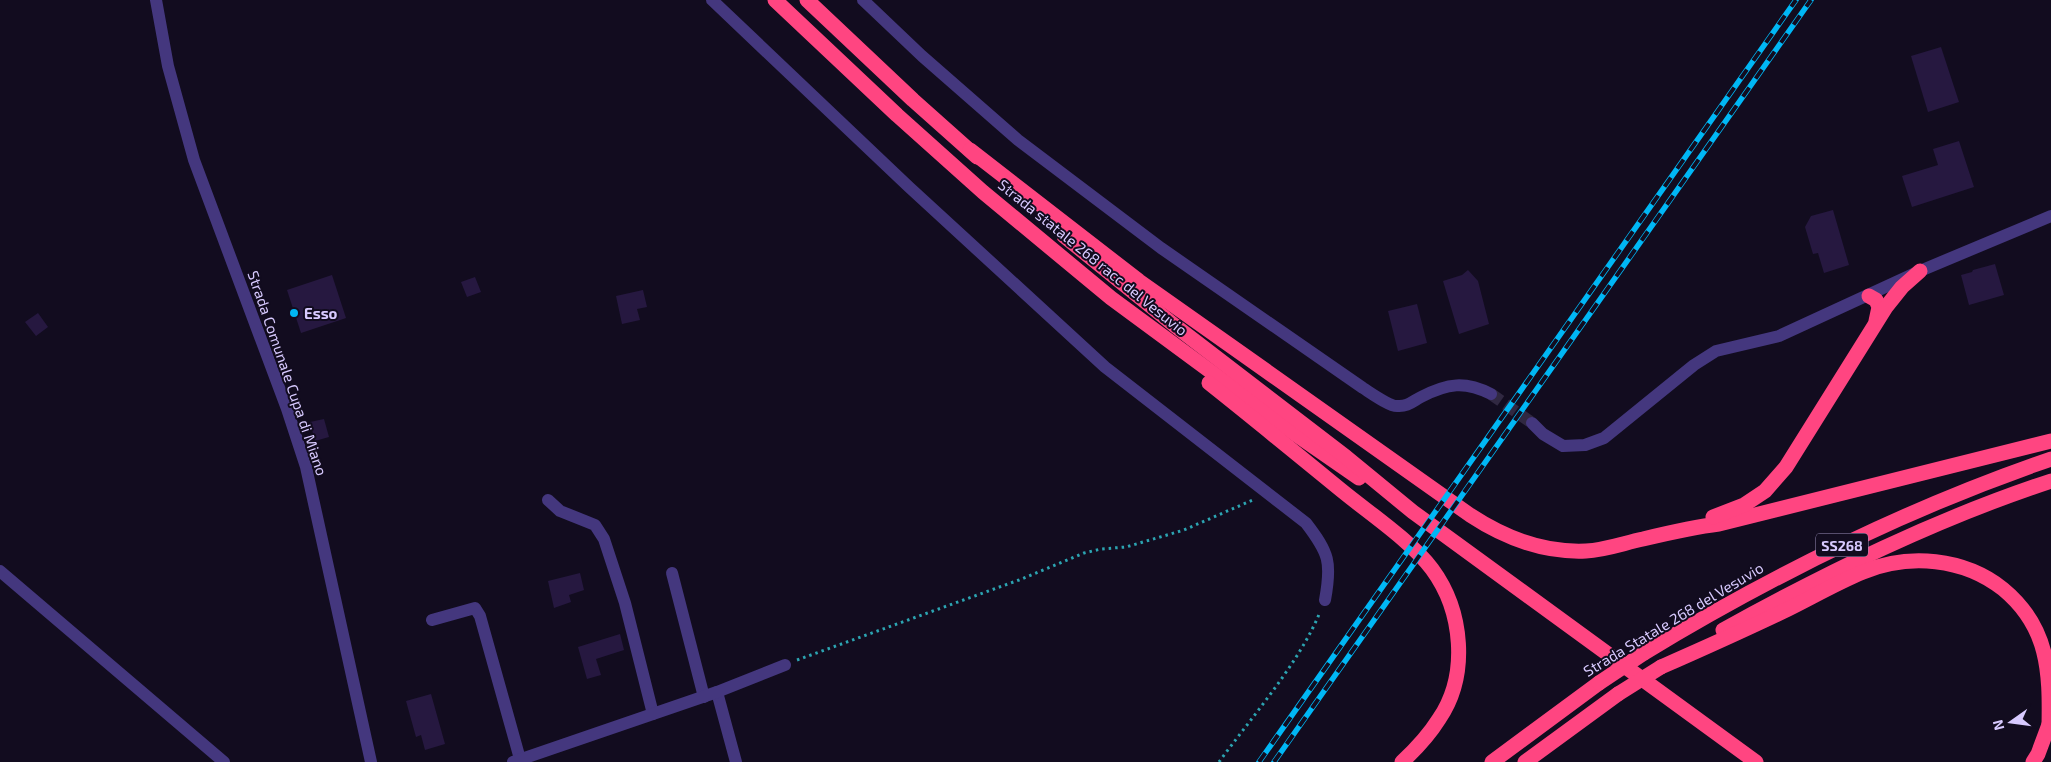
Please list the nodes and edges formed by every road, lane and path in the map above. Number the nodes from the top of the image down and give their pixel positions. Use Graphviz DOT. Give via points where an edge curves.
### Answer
graph roads {
  1 [pos="156,0"];
  2 [pos="712,0"];
  3 [pos="775,0"];
  4 [pos="807,0"];
  5 [pos="863,0"];
  6 [pos="970,150"];
  7 [pos="2051,216"];
  8 [pos="1920,271"];
  9 [pos="1869,296"];
  10 [pos="1111,298"];
  11 [pos="1875,324"];
  12 [pos="1491,394"];
  13 [pos="1532,423"];
  14 [pos="2051,441"];
  15 [pos="2051,459"];
  16 [pos="2051,481"];
  17 [pos="1267,492"];
  18 [pos="548,500"];
  19 [pos="1413,512"];
  20 [pos="1686,528"];
  21 [pos="0,571"];
  22 [pos="672,573"];
  23 [pos="1325,600"];
  24 [pos="432,620"];
  25 [pos="785,665"];
  26 [pos="1661,667"];
  27 [pos="717,692"];
  28 [pos="704,696"];
  29 [pos="653,714"];
  30 [pos="2050,723"];
  31 [pos="517,761"];
  32 [pos="224,762"];
  33 [pos="371,762"];
  34 [pos="736,762"];
  35 [pos="1219,762"];
  36 [pos="1402,762"];
  37 [pos="1492,762"];
  38 [pos="1525,762"];
  39 [pos="1756,762"];
  40 [pos="2033,762"];
  1 -- 33 [label="street, Strada Comunale Cupa di Miano" via="168,66 194,160 306,467"];
  2 -- 17 [label="street" via="902,181 1105,367"];
  3 -- 10 [label="highway, Strada statale 268 racc del Vesuvio" via="983,192"];
  4 -- 6 [label="highway, Strada statale 268 racc del Vesuvio"];
  5 -- 12 [label="street" via="1018,140 1161,248 1363,388 1395,407 1408,406 1447,386 1465,384"];
  6 -- 19 [label="highway, Strada statale 268 racc del Vesuvio" via="1008,188 1114,277"];
  6 -- 20 [label="highway" via="1139,282 1491,529 1536,546 1586,551"];
  7 -- 8 [label="street"];
  8 -- 9 [label="street"];
  8 -- 11 [label="highway" via="1902,288"];
  9 -- 11 [label="highway" via="1876,300 1879,308"];
  9 -- 13 [label="street" via="1779,336 1716,351 1604,438 1585,445 1563,446"];
  10 -- 19 [label="highway, Strada statale 268 racc del Vesuvio" via="1340,466"];
  10 -- 36 [label="highway" via="1174,354 1397,536 1432,569 1454,613 1458,666 1453,692 1440,718"];
  11 -- 20 [label="highway" via="1786,467 1765,491 1744,505"];
  14 -- 20 [label="highway" via="1718,524"];
  15 -- 37 [label="highway, Strada Statale 268 del Vesuvio / SS268, bridge" via="1967,490 1862,535 1769,581 1644,653"];
  16 -- 26 [label="highway, SS268" via="1871,553 1787,595"];
  17 -- 23 [label="street" via="1306,523 1324,547 1329,576"];
  17 -- 25 [label="path" via="1184,530 1126,548 1084,553"];
  18 -- 29 [label="street" via="560,511 595,525 604,539 626,603"];
  19 -- 39 [label="highway, Strada statale 268 racc del Vesuvio"];
  21 -- 32 [label="street"];
  22 -- 28 [label="street"];
  23 -- 35 [label="path" via="1313,629"];
  24 -- 31 [label="street" via="475,608 480,616"];
  25 -- 27 [label="street"];
  26 -- 30 [label="highway" via="1734,636 1864,572 1907,561 1952,564 1992,580 2012,596 2028,617 2048,663"];
  26 -- 38 [label="highway, SS268, bridge"];
  27 -- 28 [label="street"];
  27 -- 34 [label="street"];
  28 -- 29 [label="street"];
  29 -- 31 [label="street"];
  30 -- 40 [label="highway"];
}
